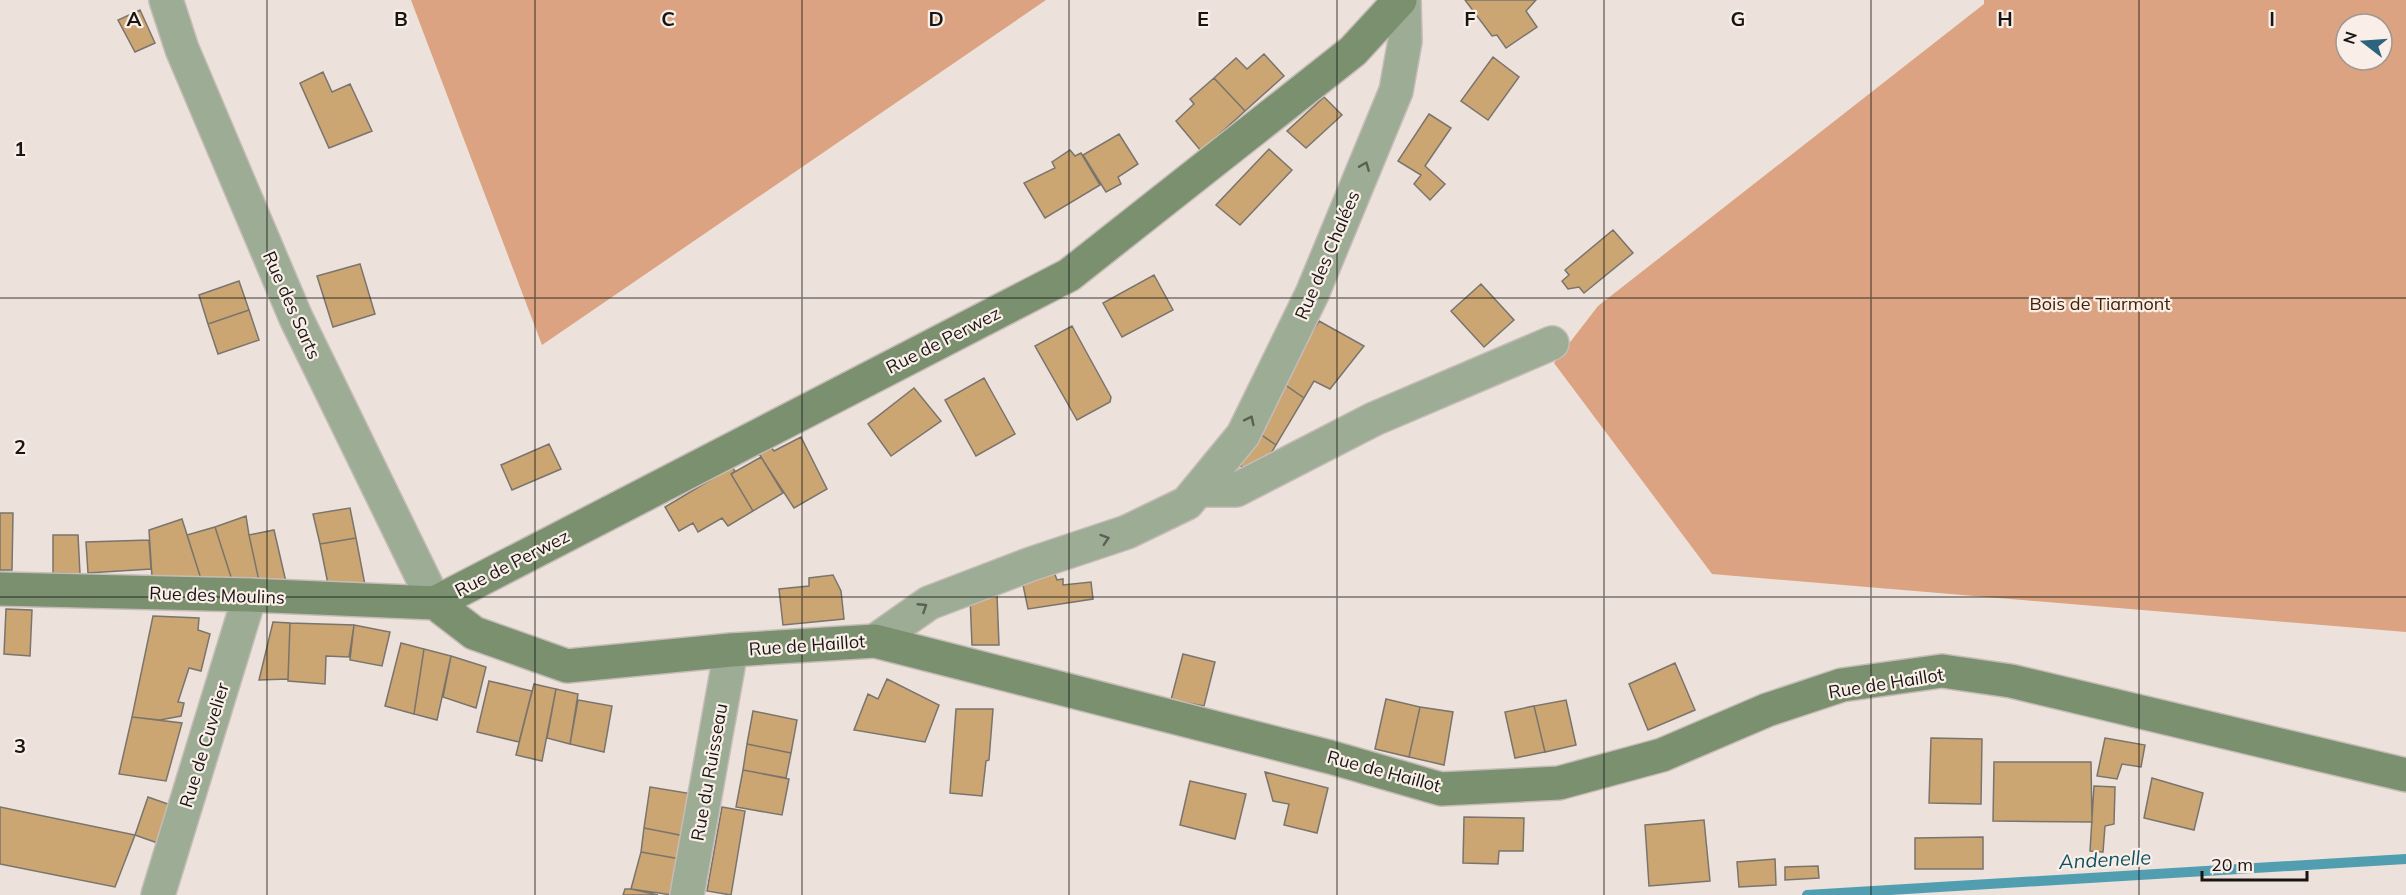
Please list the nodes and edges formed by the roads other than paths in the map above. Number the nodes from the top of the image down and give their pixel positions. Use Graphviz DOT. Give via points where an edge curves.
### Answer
graph roads {
  1 [pos="166,0"];
  2 [pos="1402,0"];
  3 [pos="1552,343"];
  4 [pos="1198,490"];
  5 [pos="0,589"];
  6 [pos="250,595"];
  7 [pos="435,603"];
  8 [pos="875,641"];
  9 [pos="731,650"];
  10 [pos="2406,775"];
  11 [pos="158,895"];
  12 [pos="687,895"];
  1 -- 7 [label="street, Rue des Sarts" via="182,50 296,318"];
  4 -- 2 [label="street, Rue des Chalées, one-way" via="1243,435 1312,294 1396,91 1405,41"];
  2 -- 7 [label="street, Rue de Perwez" via="1353,51 1069,274"];
  3 -- 4 [label="street" via="1374,418 1236,490"];
  8 -- 4 [label="street, Rue des Chalées, one-way" via="929,603 1127,532 1187,503"];
  5 -- 6 [label="street, Rue des Moulins"];
  6 -- 7 [label="street, Rue des Moulins"];
  6 -- 11 [label="street, Rue de Cuvelier"];
  7 -- 9 [label="street, Rue de Haillot" via="474,633 567,666"];
  8 -- 9 [label="street, Rue de Haillot"];
  8 -- 10 [label="street, Rue de Haillot" via="1441,789 1559,783 1662,755 1767,710 1842,686 1942,671 2011,681"];
  9 -- 12 [label="street, Rue du Ruisseau"];
}
